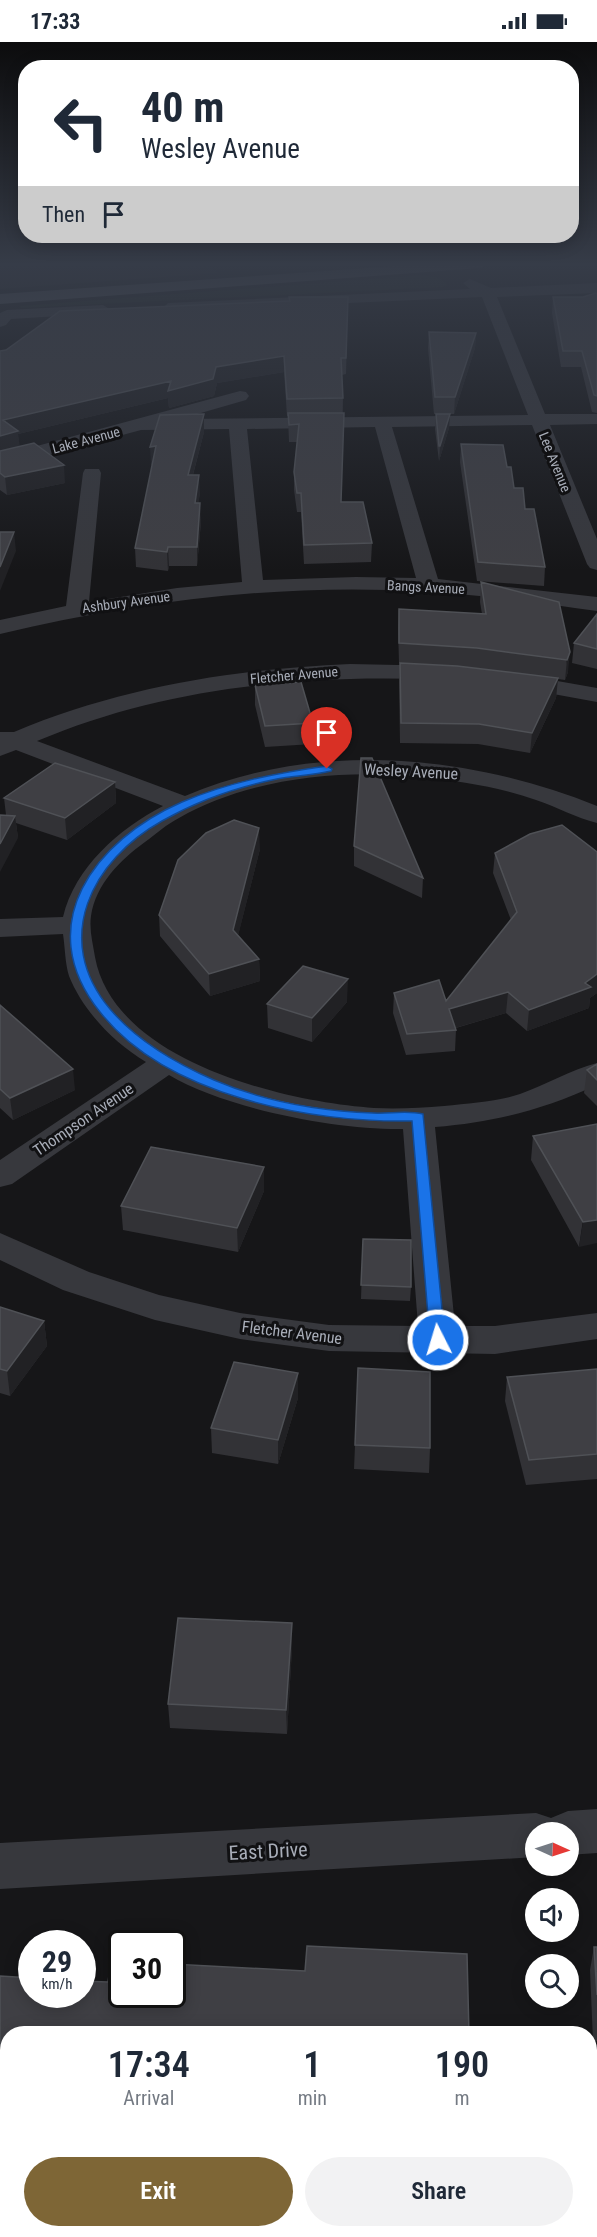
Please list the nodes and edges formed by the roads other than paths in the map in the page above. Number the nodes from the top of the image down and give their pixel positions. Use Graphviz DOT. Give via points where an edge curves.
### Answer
graph roads {
  1 [pos="517,366"];
  2 [pos="240,396"];
  3 [pos="538,419"];
  4 [pos="597,419"];
  5 [pos="382,422"];
  6 [pos="141,425"];
  7 [pos="238,425"];
  8 [pos="0,462"];
  9 [pos="92,473"];
  10 [pos="597,564"];
  11 [pos="429,586"];
  12 [pos="253,587"];
  13 [pos="597,604"];
  14 [pos="76,609"];
  15 [pos="0,627"];
  16 [pos="472,675"];
  17 [pos="496,678"];
  18 [pos="597,695"];
  19 [pos="5,742"];
  20 [pos="590,804"];
  21 [pos="185,805"];
  22 [pos="76,925"];
  23 [pos="0,928"];
  24 [pos="167,1062"];
  25 [pos="597,1074"];
  26 [pos="418,1117"];
  27 [pos="0,1176"];
  28 [pos="0,1245"];
  29 [pos="597,1326"];
  30 [pos="438,1340"];
  31 [pos="597,1832"];
  32 [pos="579,1833"];
  33 [pos="525,1836"];
  34 [pos="0,1866"];
  1 -- 3 [label="street, Lee Avenue"];
  2 -- 6 [label="street, Lake Avenue"];
  3 -- 4 [label="street"];
  3 -- 5 [label="street"];
  3 -- 10 [label="street, Lee Avenue"];
  5 -- 7 [label="street"];
  5 -- 11 [label="street"];
  6 -- 7 [label="street"];
  6 -- 8 [label="street, Lake Avenue"];
  7 -- 12 [label="street"];
  9 -- 14 [label="street"];
  11 -- 12 [label="street, Bangs Avenue" via="358,583"];
  11 -- 13 [label="street, Bangs Avenue"];
  12 -- 14 [label="street, Ashbury Avenue"];
  14 -- 15 [label="street, Ashbury Avenue"];
  16 -- 19 [label="street, Fletcher Avenue" via="364,670 222,681 132,700"];
  17 -- 18 [label="street"];
  19 -- 21 [label="street"];
  20 -- 21 [label="street, Wesley Avenue" via="482,776 379,766 276,776"];
  21 -- 22 [label="street, Wesley Avenue" via="139,831 110,856 85,893"];
  22 -- 23 [label="street"];
  22 -- 24 [label="street, Wesley Avenue" via="77,954 86,982 104,1010 131,1037"];
  24 -- 26 [label="street, Wesley Avenue" via="210,1083 261,1100 316,1112 374,1118"];
  24 -- 27 [label="street, Thompson Avenue"];
  25 -- 26 [label="street, Wesley Avenue" via="540,1099 491,1111"];
  26 -- 30 [label="street"];
  28 -- 30 [label="street, Fletcher Avenue" via="76,1281 155,1307 240,1326 329,1338"];
  29 -- 30 [label="street, Fletcher Avenue" via="495,1340"];
  31 -- 32 [label="street"];
  33 -- 34 [label="street, East Drive"];
}
